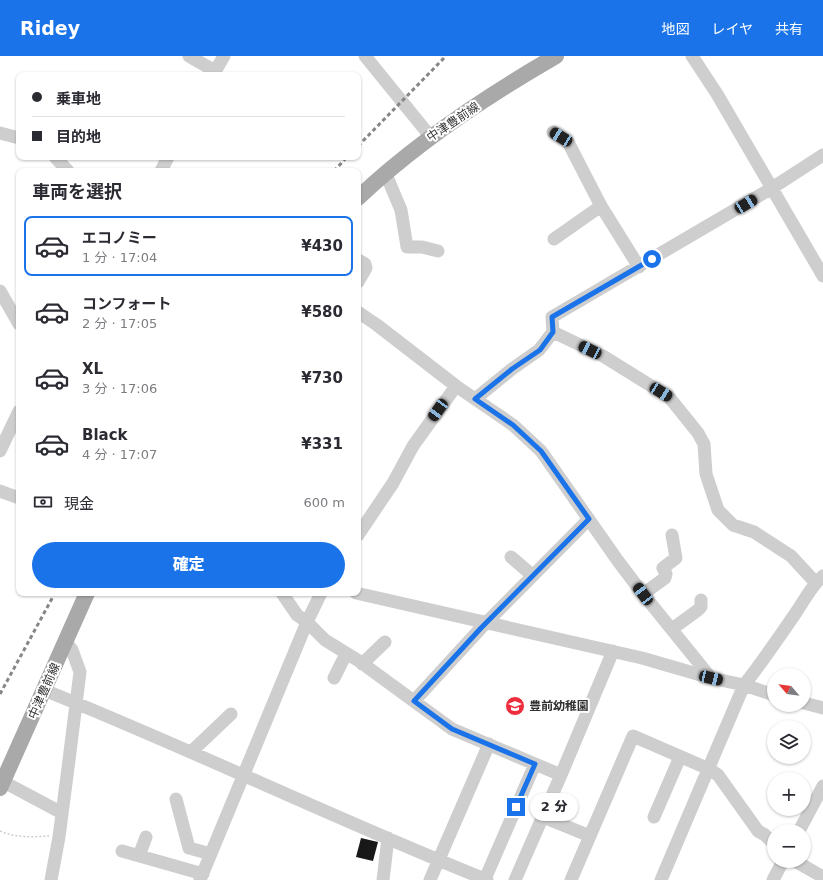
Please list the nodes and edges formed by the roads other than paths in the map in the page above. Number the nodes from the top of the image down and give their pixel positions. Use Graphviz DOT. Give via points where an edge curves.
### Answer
graph roads {
  1 [pos="189,56"];
  2 [pos="224,56"];
  3 [pos="365,56"];
  4 [pos="556,56"];
  5 [pos="692,56"];
  6 [pos="213,72"];
  7 [pos="215,72"];
  8 [pos="553,132"];
  9 [pos="0,133"];
  10 [pos="430,136"];
  11 [pos="16,137"];
  12 [pos="823,155"];
  13 [pos="57,160"];
  14 [pos="63,168"];
  15 [pos="386,172"];
  16 [pos="772,188"];
  17 [pos="361,195"];
  18 [pos="601,206"];
  19 [pos="554,239"];
  20 [pos="438,251"];
  21 [pos="361,262"];
  22 [pos="639,267"];
  23 [pos="823,276"];
  24 [pos="361,277"];
  25 [pos="0,291"];
  26 [pos="361,314"];
  27 [pos="16,319"];
  28 [pos="553,332"];
  29 [pos="456,386"];
  30 [pos="475,399"];
  31 [pos="16,416"];
  32 [pos="0,451"];
  33 [pos="0,490"];
  34 [pos="16,497"];
  35 [pos="589,519"];
  36 [pos="361,531"];
  37 [pos="672,535"];
  38 [pos="512,557"];
  39 [pos="532,575"];
  40 [pos="820,580"];
  41 [pos="361,594"];
  42 [pos="643,594"];
  43 [pos="86,596"];
  44 [pos="284,596"];
  45 [pos="320,596"];
  46 [pos="701,600"];
  47 [pos="307,622"];
  48 [pos="488,622"];
  49 [pos="672,629"];
  50 [pos="66,642"];
  51 [pos="385,642"];
  52 [pos="613,651"];
  53 [pos="346,654"];
  54 [pos="362,664"];
  55 [pos="334,678"];
  56 [pos="711,678"];
  57 [pos="744,685"];
  58 [pos="44,690"];
  59 [pos="767,693"];
  60 [pos="414,701"];
  61 [pos="76,703"];
  62 [pos="811,705"];
  63 [pos="823,708"];
  64 [pos="231,714"];
  65 [pos="489,744"];
  66 [pos="191,752"];
  67 [pos="680,757"];
  68 [pos="535,764"];
  69 [pos="709,769"];
  70 [pos="244,775"];
  71 [pos="562,775"];
  72 [pos="1,783"];
  73 [pos="823,786"];
  74 [pos="176,799"];
  75 [pos="62,813"];
  76 [pos="654,816"];
  77 [pos="543,817"];
  78 [pos="803,824"];
  79 [pos="590,836"];
  80 [pos="146,837"];
  81 [pos="767,837"];
  82 [pos="388,838"];
  83 [pos="122,851"];
  84 [pos="211,854"];
  85 [pos="139,856"];
  86 [pos="438,860"];
  87 [pos="779,868"];
  88 [pos="807,868"];
  89 [pos="463,876"];
  90 [pos="202,877"];
  91 [pos="823,877"];
  92 [pos="51,880"];
  93 [pos="383,880"];
  94 [pos="430,880"];
  95 [pos="486,880"];
  96 [pos="515,880"];
  97 [pos="571,880"];
  98 [pos="661,880"];
  99 [pos="773,880"];
  1 -- 6 [label="street"];
  2 -- 7 [label="street"];
  3 -- 10 [label="street"];
  4 -- 10 [label="main road, 中津豊前線"];
  5 -- 16 [label="street"];
  8 -- 18 [label="street" via="568,142"];
  9 -- 11 [label="street"];
  10 -- 15 [label="main road, 中津豊前線"];
  12 -- 16 [label="street"];
  13 -- 14 [label="street"];
  15 -- 17 [label="main road, 中津豊前線"];
  15 -- 20 [label="street" via="401,210 407,247"];
  16 -- 22 [label="street"];
  16 -- 23 [label="street"];
  18 -- 19 [label="street"];
  18 -- 22 [label="street"];
  21 -- 24 [label="street" via="366,268"];
  22 -- 28 [label="street" via="552,317"];
  25 -- 27 [label="street"];
  26 -- 29 [label="street"];
  28 -- 30 [label="street" via="540,350"];
  28 -- 40 [label="street" via="603,356 669,397 704,444 706,474 718,510 733,524 754,532 791,556"];
  29 -- 30 [label="street"];
  29 -- 36 [label="street" via="413,446 393,483"];
  30 -- 35 [label="street" via="513,425 541,451"];
  31 -- 32 [label="street"];
  33 -- 34 [label="street"];
  35 -- 39 [label="street"];
  35 -- 42 [label="street"];
  37 -- 42 [label="street" via="676,558 663,568 665,578"];
  38 -- 39 [label="street"];
  39 -- 48 [label="street"];
  40 -- 57 [label="street"];
  41 -- 48 [label="street"];
  42 -- 49 [label="street"];
  43 -- 50 [label="main road, 中津豊前線"];
  44 -- 47 [label="street" via="297,615"];
  45 -- 47 [label="street"];
  46 -- 49 [label="street" via="701,607 698,610"];
  47 -- 53 [label="street" via="325,640"];
  47 -- 70 [label="street"];
  48 -- 52 [label="street"];
  48 -- 60 [label="street"];
  49 -- 56 [label="street"];
  50 -- 58 [label="main road, 中津豊前線"];
  50 -- 61 [label="street" via="72,650 80,672"];
  51 -- 54 [label="street"];
  52 -- 56 [label="street"];
  52 -- 71 [label="street"];
  53 -- 54 [label="street"];
  53 -- 55 [label="street"];
  54 -- 60 [label="street"];
  56 -- 57 [label="street"];
  57 -- 59 [label="street"];
  57 -- 69 [label="street"];
  58 -- 61 [label="street"];
  58 -- 72 [label="main road, 中津豊前線"];
  60 -- 65 [label="street" via="452,729"];
  61 -- 66 [label="street"];
  61 -- 75 [label="street"];
  62 -- 63 [label="street"];
  64 -- 66 [label="street"];
  65 -- 68 [label="street"];
  65 -- 86 [label="street"];
  66 -- 70 [label="street"];
  67 -- 69 [label="street"];
  67 -- 76 [label="street"];
  67 -- 79 [label="street" via="633,736"];
  68 -- 71 [label="street"];
  68 -- 95 [label="street"];
  69 -- 81 [label="street" via="718,775 758,831"];
  69 -- 98 [label="street"];
  70 -- 82 [label="street"];
  70 -- 84 [label="street"];
  71 -- 77 [label="street"];
  72 -- 75 [label="street"];
  73 -- 78 [label="street"];
  74 -- 84 [label="street" via="189,848"];
  75 -- 92 [label="street"];
  77 -- 79 [label="street"];
  77 -- 96 [label="street"];
  79 -- 97 [label="street"];
  80 -- 85 [label="street"];
  82 -- 86 [label="street"];
  82 -- 93 [label="street"];
  83 -- 85 [label="street"];
  84 -- 90 [label="street"];
  85 -- 90 [label="street"];
  86 -- 89 [label="street"];
  86 -- 94 [label="street"];
  87 -- 99 [label="street"];
  88 -- 91 [label="street"];
  89 -- 95 [label="street"];
}
